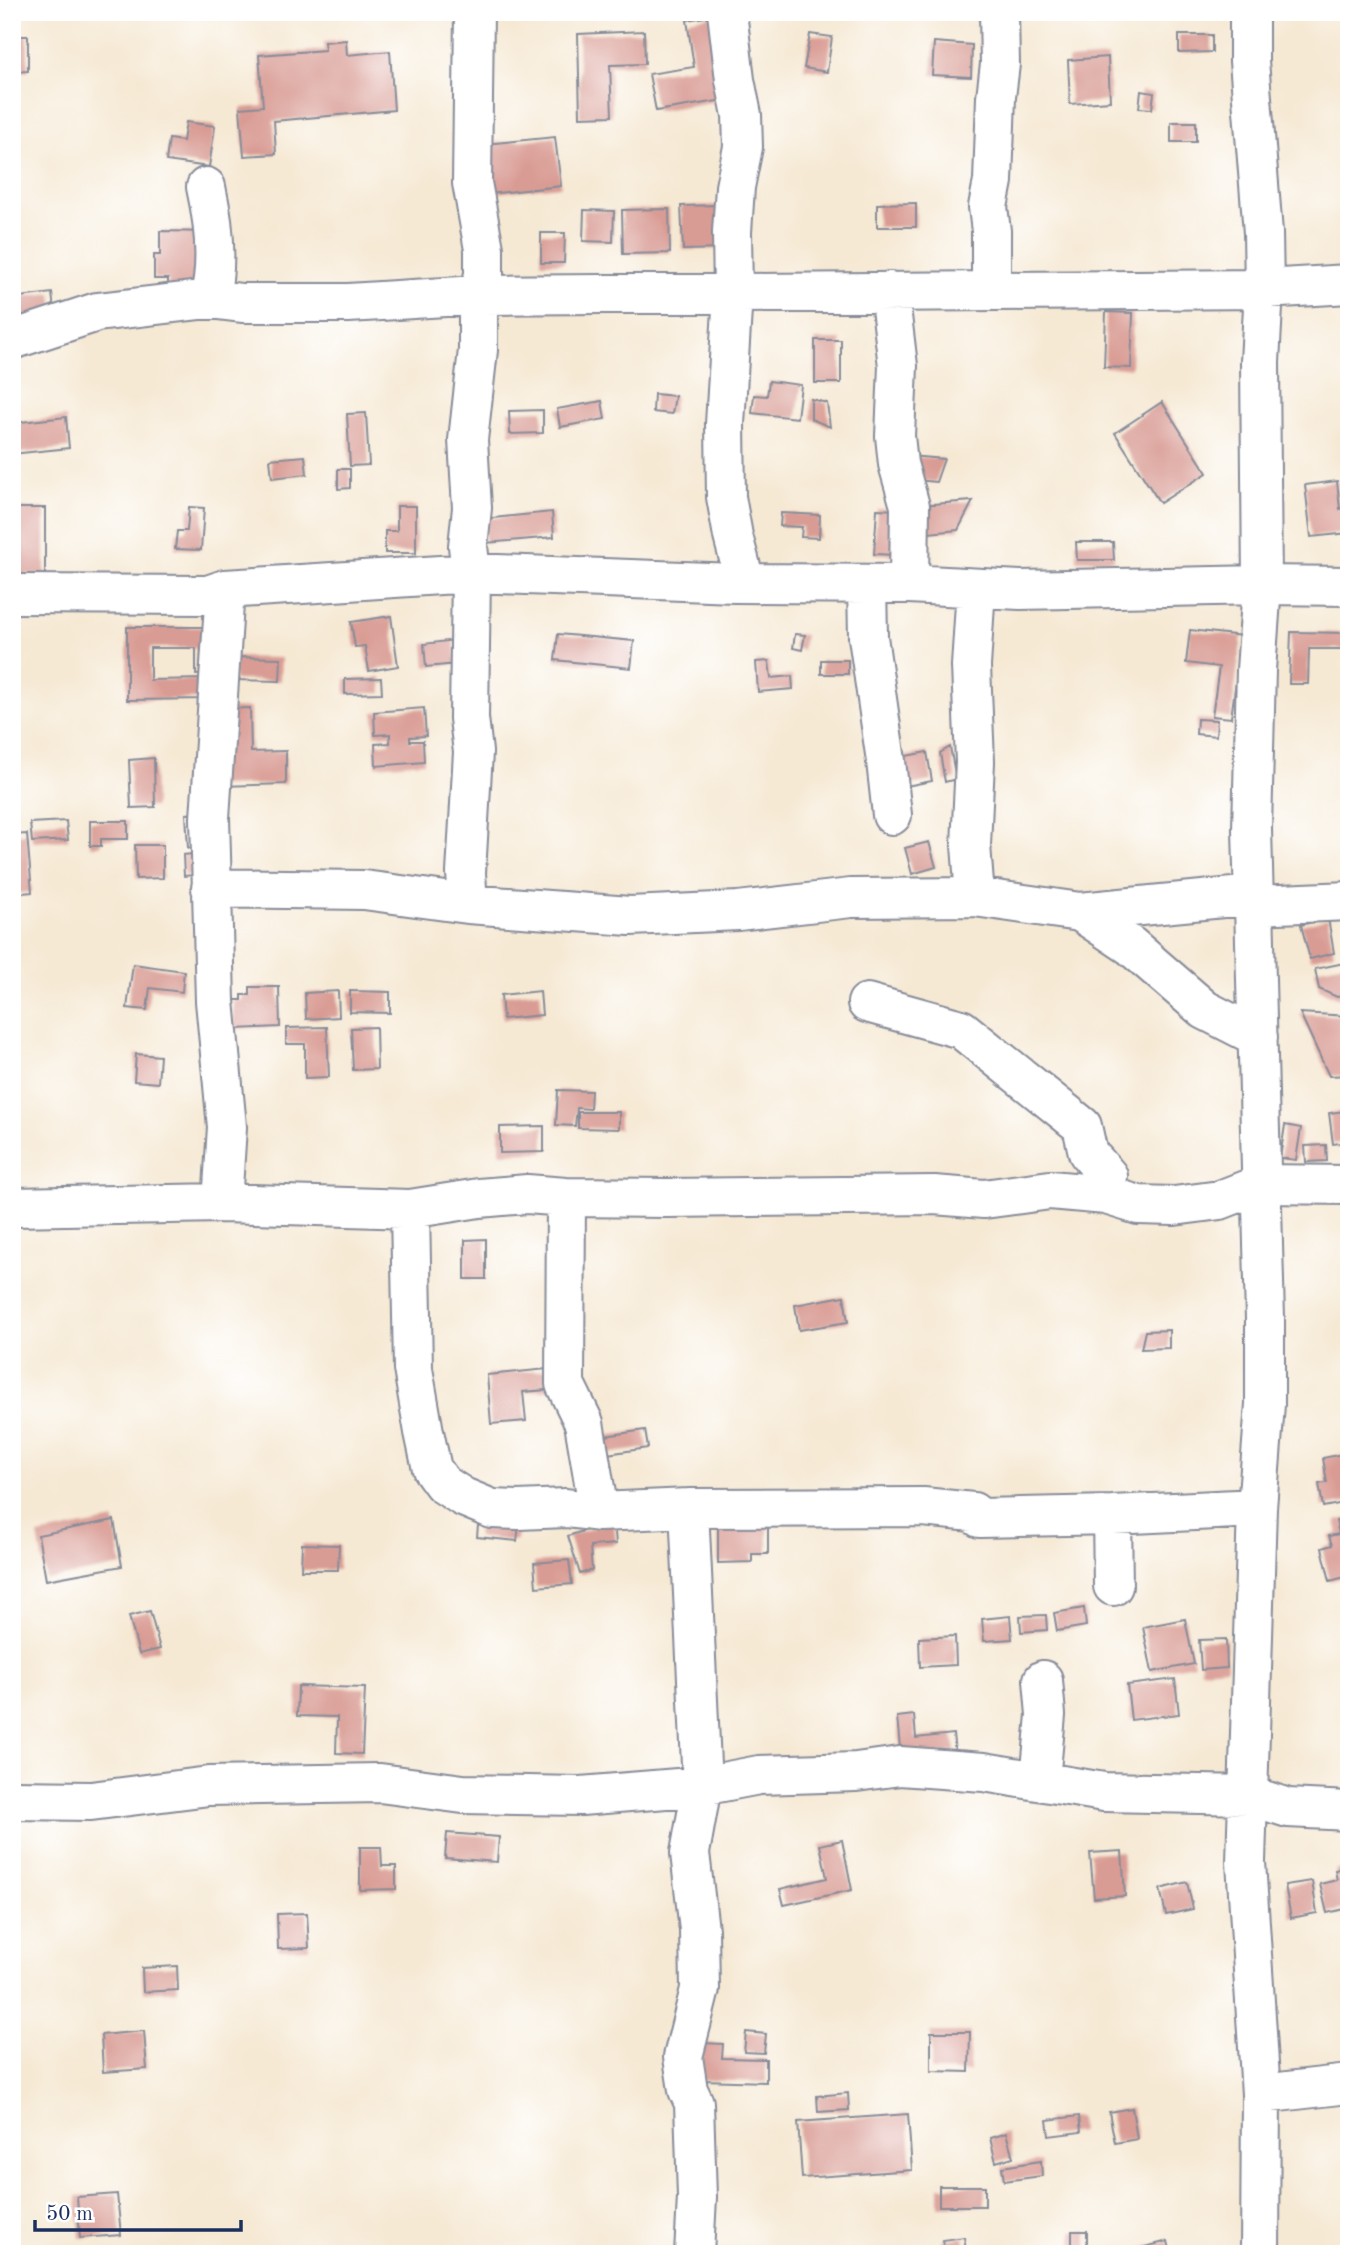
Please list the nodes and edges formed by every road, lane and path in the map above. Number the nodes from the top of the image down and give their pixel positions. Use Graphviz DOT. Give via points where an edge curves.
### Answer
graph roads {
  1 [pos="474,12"];
  2 [pos="727,12"];
  3 [pos="999,12"];
  4 [pos="1249,12"];
  5 [pos="206,187"];
  6 [pos="1349,284"];
  7 [pos="1264,289"];
  8 [pos="991,290"];
  9 [pos="889,291"];
  10 [pos="733,293"];
  11 [pos="478,295"];
  12 [pos="209,299"];
  13 [pos="12,340"];
  14 [pos="471,573"];
  15 [pos="745,582"];
  16 [pos="867,584"];
  17 [pos="909,584"];
  18 [pos="1262,585"];
  19 [pos="1349,586"];
  20 [pos="976,588"];
  21 [pos="225,589"];
  22 [pos="12,594"];
  23 [pos="892,815"];
  24 [pos="211,888"];
  25 [pos="975,897"];
  26 [pos="1255,900"];
  27 [pos="1349,901"];
  28 [pos="468,904"];
  29 [pos="1080,912"];
  30 [pos="867,1003"];
  31 [pos="1258,1037"];
  32 [pos="1261,1184"];
  33 [pos="1349,1185"];
  34 [pos="1106,1195"];
  35 [pos="566,1197"];
  36 [pos="222,1203"];
  37 [pos="12,1207"];
  38 [pos="410,1209"];
  39 [pos="689,1508"];
  40 [pos="1257,1508"];
  41 [pos="599,1512"];
  42 [pos="1112,1515"];
  43 [pos="1113,1586"];
  44 [pos="1043,1680"];
  45 [pos="1040,1782"];
  46 [pos="702,1786"];
  47 [pos="1248,1795"];
  48 [pos="12,1800"];
  49 [pos="1349,1811"];
  50 [pos="1348,2085"];
  51 [pos="1261,2094"];
  52 [pos="694,2254"];
  53 [pos="1260,2254"];
  1 -- 11 [label="street" via="472,183 484,249"];
  2 -- 10 [label="street" via="743,147 735,187"];
  3 -- 8 [label="street" via="1000,64 988,207"];
  4 -- 7 [label="street"];
  5 -- 12 [label="street" via="214,250"];
  6 -- 7 [label="street"];
  7 -- 8 [label="street"];
  7 -- 18 [label="street" via="1260,362"];
  8 -- 9 [label="street"];
  9 -- 10 [label="street"];
  9 -- 17 [label="street" via="898,366 895,436 909,506"];
  10 -- 11 [label="street"];
  10 -- 15 [label="street" via="725,424 726,497"];
  11 -- 12 [label="street" via="348,303"];
  11 -- 14 [label="street" via="478,350 468,440"];
  12 -- 13 [label="street" via="97,312"];
  14 -- 15 [label="street"];
  14 -- 21 [label="street"];
  14 -- 28 [label="street" via="469,718 473,752"];
  15 -- 16 [label="street"];
  16 -- 17 [label="street"];
  16 -- 23 [label="street" via="868,637"];
  17 -- 20 [label="street"];
  18 -- 19 [label="street"];
  18 -- 20 [label="street"];
  18 -- 26 [label="street" via="1252,829"];
  20 -- 25 [label="street" via="971,666"];
  21 -- 22 [label="street" via="208,595"];
  21 -- 24 [label="street" via="210,818"];
  24 -- 28 [label="street" via="364,890"];
  24 -- 36 [label="street" via="215,1001 227,1127"];
  25 -- 28 [label="street" via="851,898 715,913 630,916"];
  25 -- 29 [label="street"];
  26 -- 27 [label="street"];
  26 -- 29 [label="street"];
  26 -- 31 [label="street"];
  29 -- 31 [label="street" via="1130,946 1205,1010"];
  30 -- 34 [label="street" via="961,1029 1082,1126 1088,1153 1108,1176"];
  31 -- 32 [label="street"];
  32 -- 33 [label="street"];
  32 -- 34 [label="street" via="1220,1200 1174,1206 1138,1205"];
  32 -- 40 [label="street" via="1265,1404"];
  34 -- 35 [label="street" via="1050,1190 984,1199 934,1195"];
  35 -- 38 [label="street" via="527,1194"];
  35 -- 41 [label="street" via="565,1384 584,1423"];
  36 -- 37 [label="street"];
  36 -- 38 [label="street"];
  38 -- 41 [label="street" via="413,1368 432,1468 443,1484 492,1508"];
  39 -- 41 [label="street"];
  39 -- 42 [label="street" via="923,1507 973,1512 980,1518"];
  39 -- 46 [label="street"];
  40 -- 42 [label="street"];
  40 -- 47 [label="street"];
  42 -- 43 [label="street"];
  44 -- 45 [label="street" via="1046,1715"];
  45 -- 46 [label="street" via="984,1772 900,1766 759,1775"];
  45 -- 47 [label="street" via="1104,1792"];
  46 -- 48 [label="street" via="581,1796 463,1794 380,1783 275,1784 209,1786 91,1801"];
  46 -- 52 [label="street" via="690,1853 700,1989 683,2057 694,2103"];
  47 -- 49 [label="street" via="1288,1808"];
  47 -- 51 [label="street" via="1246,1862"];
  50 -- 51 [label="street"];
  51 -- 53 [label="street"];
}
